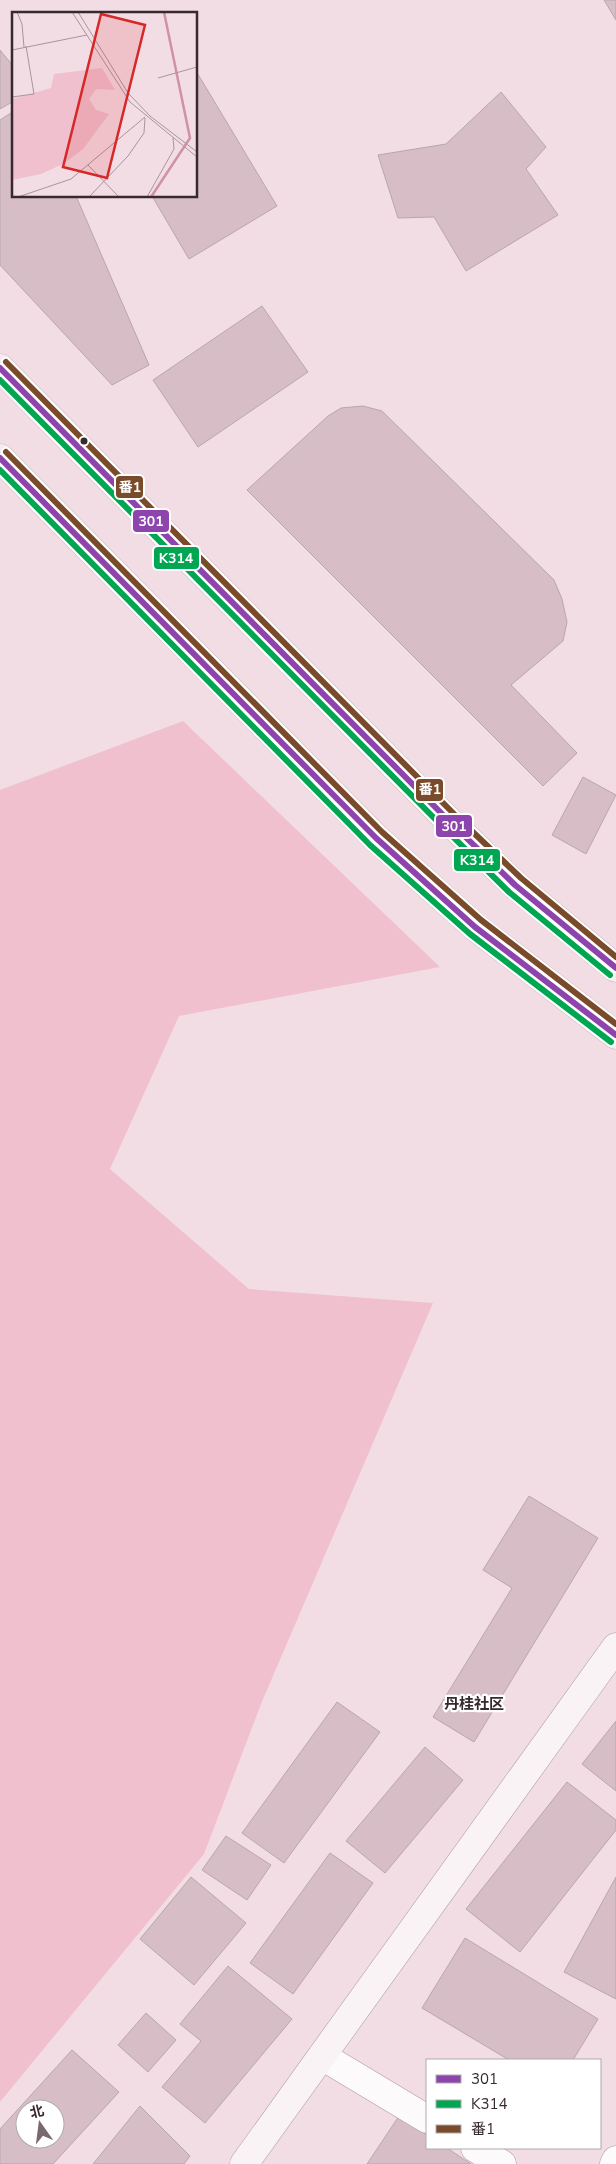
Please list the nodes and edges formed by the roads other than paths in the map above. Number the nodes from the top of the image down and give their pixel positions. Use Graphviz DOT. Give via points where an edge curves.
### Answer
graph roads {
  1 [pos="0,368"];
  2 [pos="0,458"];
  3 [pos="616,968"];
  4 [pos="616,1035"];
  5 [pos="616,1647"];
  6 [pos="322,2056"];
  7 [pos="426,2118"];
  8 [pos="477,2149"];
  9 [pos="616,2160"];
  10 [pos="244,2164"];
  11 [pos="502,2164"];
  12 [pos="614,2164"];
  1 -- 3 [label="main road" via="449,821 515,885"];
  2 -- 4 [label="main road" via="376,838 475,927"];
  5 -- 6 [label="street"];
  6 -- 7 [label="street"];
  6 -- 10 [label="street"];
  8 -- 11 [label="street"];
  9 -- 12 [label="street"];
}
